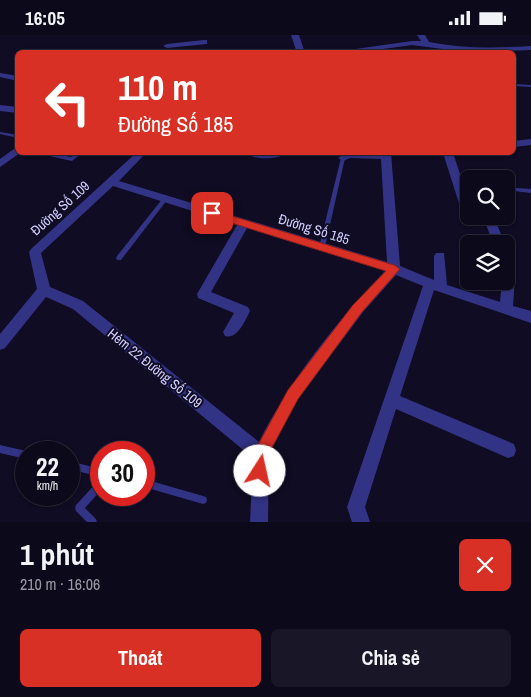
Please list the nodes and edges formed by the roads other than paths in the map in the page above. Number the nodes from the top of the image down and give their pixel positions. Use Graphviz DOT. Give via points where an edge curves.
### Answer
graph roads {
  1 [pos="295,35"];
  2 [pos="421,35"];
  3 [pos="204,39"];
  4 [pos="412,43"];
  5 [pos="426,43"];
  6 [pos="167,45"];
  7 [pos="531,48"];
  8 [pos="300,50"];
  9 [pos="365,50"];
  10 [pos="415,50"];
  11 [pos="465,50"];
  12 [pos="498,50"];
  13 [pos="0,75"];
  14 [pos="15,78"];
  15 [pos="516,85"];
  16 [pos="531,86"];
  17 [pos="0,108"];
  18 [pos="15,110"];
  19 [pos="0,133"];
  20 [pos="15,136"];
  21 [pos="531,142"];
  22 [pos="516,144"];
  23 [pos="15,151"];
  24 [pos="54,155"];
  25 [pos="77,155"];
  26 [pos="139,155"];
  27 [pos="348,155"];
  28 [pos="387,155"];
  29 [pos="449,155"];
  30 [pos="343,158"];
  31 [pos="0,163"];
  32 [pos="111,182"];
  33 [pos="516,190"];
  34 [pos="531,191"];
  35 [pos="165,199"];
  36 [pos="244,223"];
  37 [pos="496,235"];
  38 [pos="322,247"];
  39 [pos="440,257"];
  40 [pos="119,258"];
  41 [pos="394,269"];
  42 [pos="435,286"];
  43 [pos="44,290"];
  44 [pos="508,290"];
  45 [pos="506,309"];
  46 [pos="531,317"];
  47 [pos="230,332"];
  48 [pos="0,344"];
  49 [pos="391,399"];
  50 [pos="0,449"];
  51 [pos="508,450"];
  52 [pos="15,452"];
  53 [pos="260,454"];
  54 [pos="155,486"];
  55 [pos="90,496"];
  56 [pos="203,500"];
  57 [pos="93,522"];
  58 [pos="259,522"];
  59 [pos="361,522"];
  1 -- 8 [label="street"];
  2 -- 5 [label="street"];
  3 -- 6 [label="street"];
  4 -- 5 [label="street"];
  4 -- 9 [label="street"];
  4 -- 10 [label="street"];
  5 -- 11 [label="street"];
  7 -- 12 [label="street"];
  13 -- 14 [label="street"];
  15 -- 16 [label="lane"];
  17 -- 18 [label="street"];
  19 -- 20 [label="lane"];
  21 -- 22 [label="street"];
  23 -- 31 [label="street"];
  24 -- 25 [label="lane" via="72,159"];
  26 -- 32 [label="street, Đường Số 109"];
  27 -- 30 [label="street"];
  28 -- 41 [label="street"];
  29 -- 37 [label="street" via="469,219 490,220"];
  30 -- 38 [label="lane"];
  32 -- 35 [label="street, Đường Số 185"];
  32 -- 43 [label="street, Đường Số 109" via="35,252"];
  33 -- 34 [label="lane"];
  35 -- 36 [label="street, Đường Số 185"];
  35 -- 40 [label="lane"];
  36 -- 38 [label="street, Đường Số 185"];
  36 -- 47 [label="street" via="203,294 243,311"];
  38 -- 41 [label="street, Đường Số 185"];
  39 -- 42 [label="street"];
  41 -- 42 [label="street, Đường Số 185"];
  41 -- 53 [label="street" via="358,308 293,394"];
  42 -- 45 [label="street, Đường Số 185"];
  42 -- 49 [label="street"];
  43 -- 48 [label="street"];
  43 -- 53 [label="street, Hẻm 22 Đường Số 109" via="78,305"];
  44 -- 45 [label="street"];
  45 -- 46 [label="street, Đường Số 185"];
  49 -- 51 [label="street"];
  49 -- 59 [label="street" via="356,507"];
  50 -- 52 [label="lane"];
  53 -- 58 [label="street"];
  54 -- 56 [label="lane"];
  55 -- 57 [label="lane" via="79,508"];
}
